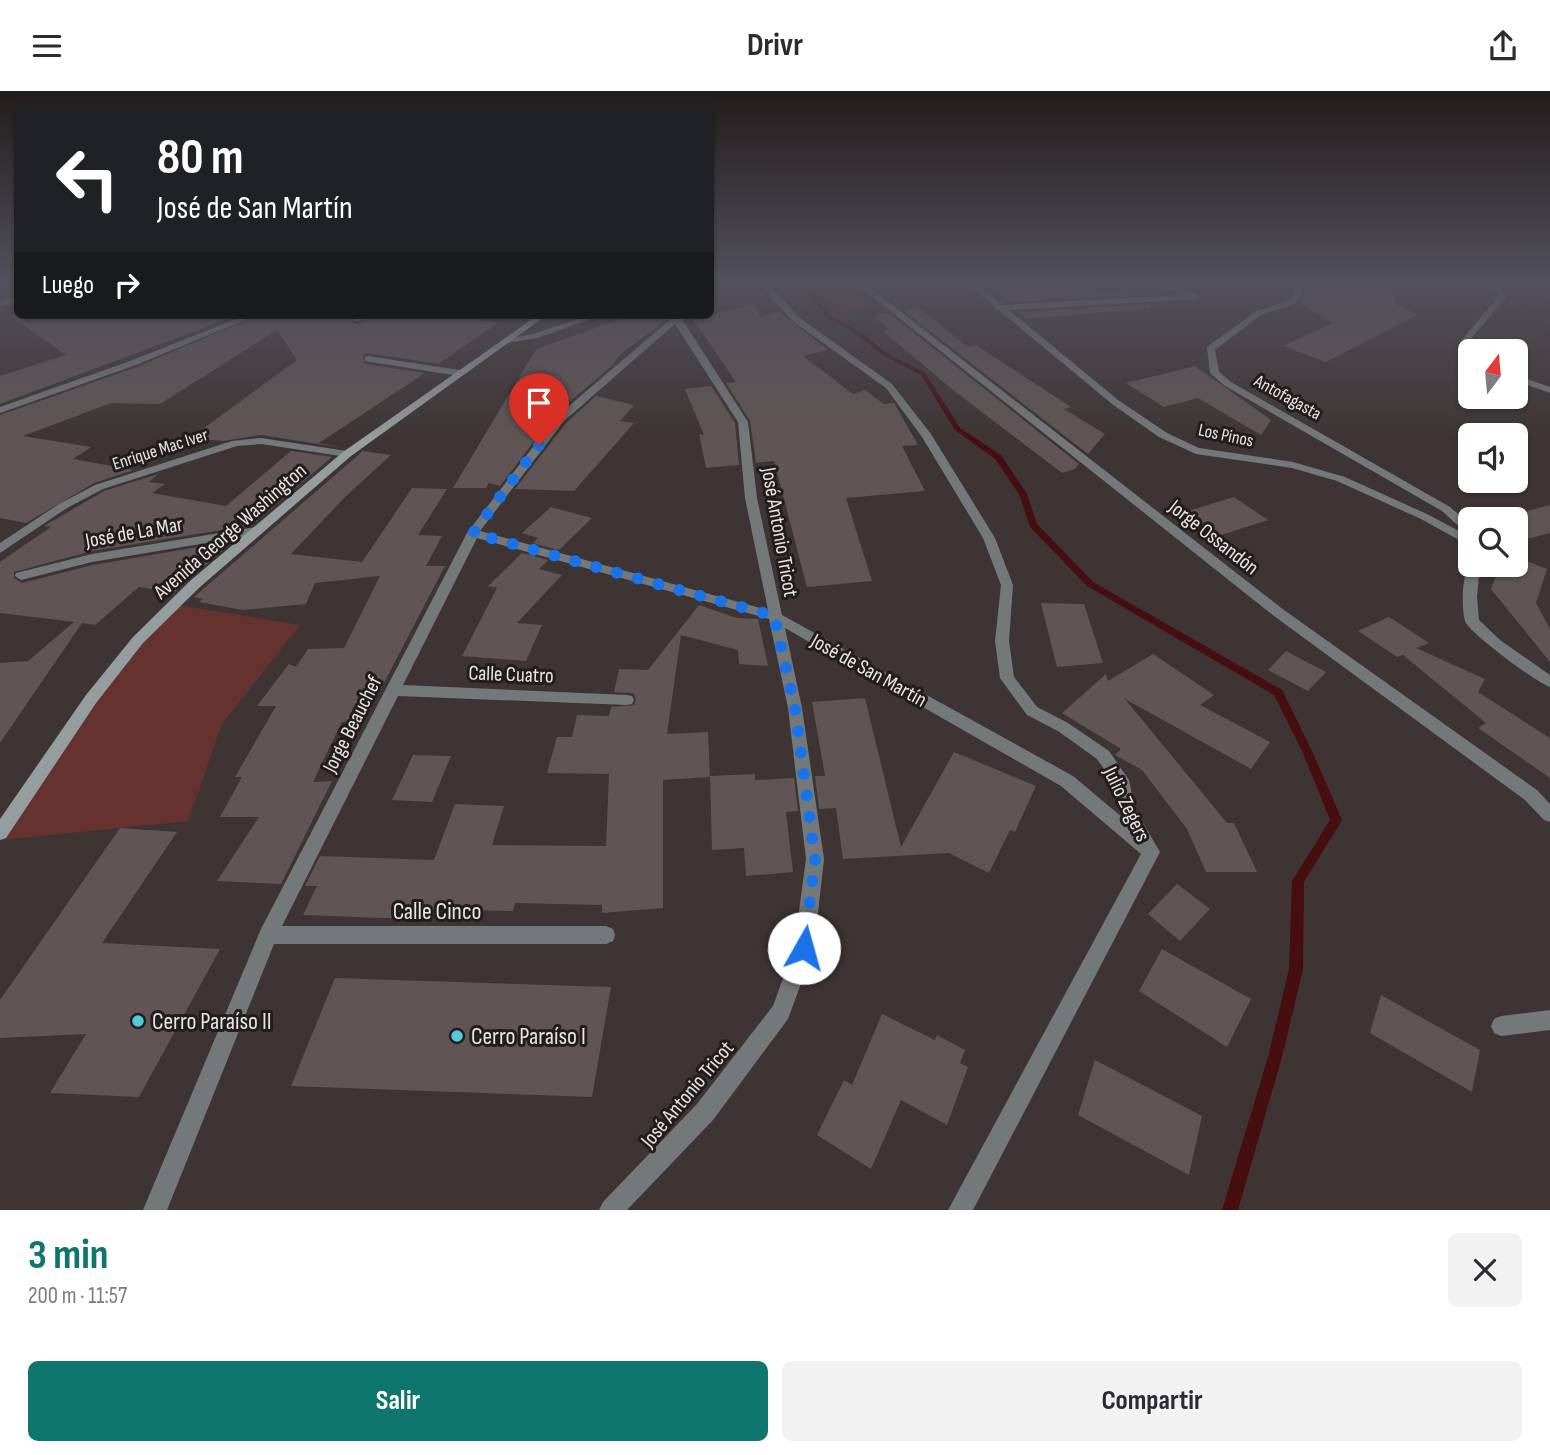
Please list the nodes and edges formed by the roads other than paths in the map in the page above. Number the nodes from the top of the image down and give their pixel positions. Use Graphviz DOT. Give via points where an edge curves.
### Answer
graph roads {
  1 [pos="202,335"];
  2 [pos="513,335"];
  3 [pos="533,335"];
  4 [pos="654,335"];
  5 [pos="687,335"];
  6 [pos="818,335"];
  7 [pos="925,335"];
  8 [pos="1032,335"];
  9 [pos="1230,335"];
  10 [pos="506,340"];
  11 [pos="368,359"];
  12 [pos="458,373"];
  13 [pos="1528,382"];
  14 [pos="1550,390"];
  15 [pos="0,410"];
  16 [pos="347,454"];
  17 [pos="1458,520"];
  18 [pos="256,531"];
  19 [pos="473,533"];
  20 [pos="1458,536"];
  21 [pos="0,549"];
  22 [pos="21,576"];
  23 [pos="1472,577"];
  24 [pos="774,616"];
  25 [pos="1550,682"];
  26 [pos="392,690"];
  27 [pos="627,700"];
  28 [pos="1550,815"];
  29 [pos="0,833"];
  30 [pos="1151,852"];
  31 [pos="268,935"];
  32 [pos="606,935"];
  33 [pos="1550,1020"];
  34 [pos="1501,1026"];
  35 [pos="155,1210"];
  36 [pos="611,1210"];
  37 [pos="960,1210"];
  1 -- 15 [label="street"];
  2 -- 10 [label="main road, Avenida George Washington"];
  3 -- 10 [label="street"];
  4 -- 19 [label="street, Jorge Beauchef" via="560,419"];
  5 -- 24 [label="street, José Antonio Tricot" via="743,422 751,498"];
  6 -- 30 [label="street, Julio Zegers" via="889,386 926,436 989,538 1007,585 1002,641 1007,678 1032,711 1103,755 1121,781 1127,810"];
  7 -- 28 [label="street, Jorge Ossandón" via="1279,613 1531,795"];
  8 -- 20 [label="street, Los Pinos" via="1163,435 1196,451 1293,465 1341,479"];
  9 -- 17 [label="street, Antofagasta" via="1210,349 1214,373"];
  10 -- 12 [label="main road, Avenida George Washington"];
  11 -- 12 [label="street"];
  12 -- 16 [label="main road, Avenida George Washington"];
  13 -- 14 [label="street"];
  16 -- 18 [label="main road, Avenida George Washington"];
  16 -- 21 [label="street, Enrique Mac Iver" via="261,441 236,443 99,487"];
  18 -- 22 [label="street, José de La Mar" via="92,558"];
  18 -- 29 [label="main road, Avenida George Washington" via="138,640 47,760"];
  19 -- 24 [label="street, José de San Martín"];
  19 -- 26 [label="street, Jorge Beauchef"];
  23 -- 25 [label="street" via="1472,622"];
  24 -- 30 [label="street, José de San Martín" via="1067,781"];
  24 -- 36 [label="street, José Antonio Tricot" via="795,708 815,859 804,948 781,1012 705,1112"];
  26 -- 27 [label="street, Calle Cuatro"];
  26 -- 31 [label="street, Jorge Beauchef"];
  30 -- 37 [label="street, Julio Zegers"];
  31 -- 32 [label="street, Calle Cinco"];
  31 -- 35 [label="street, Jorge Beauchef"];
  33 -- 34 [label="street"];
}
